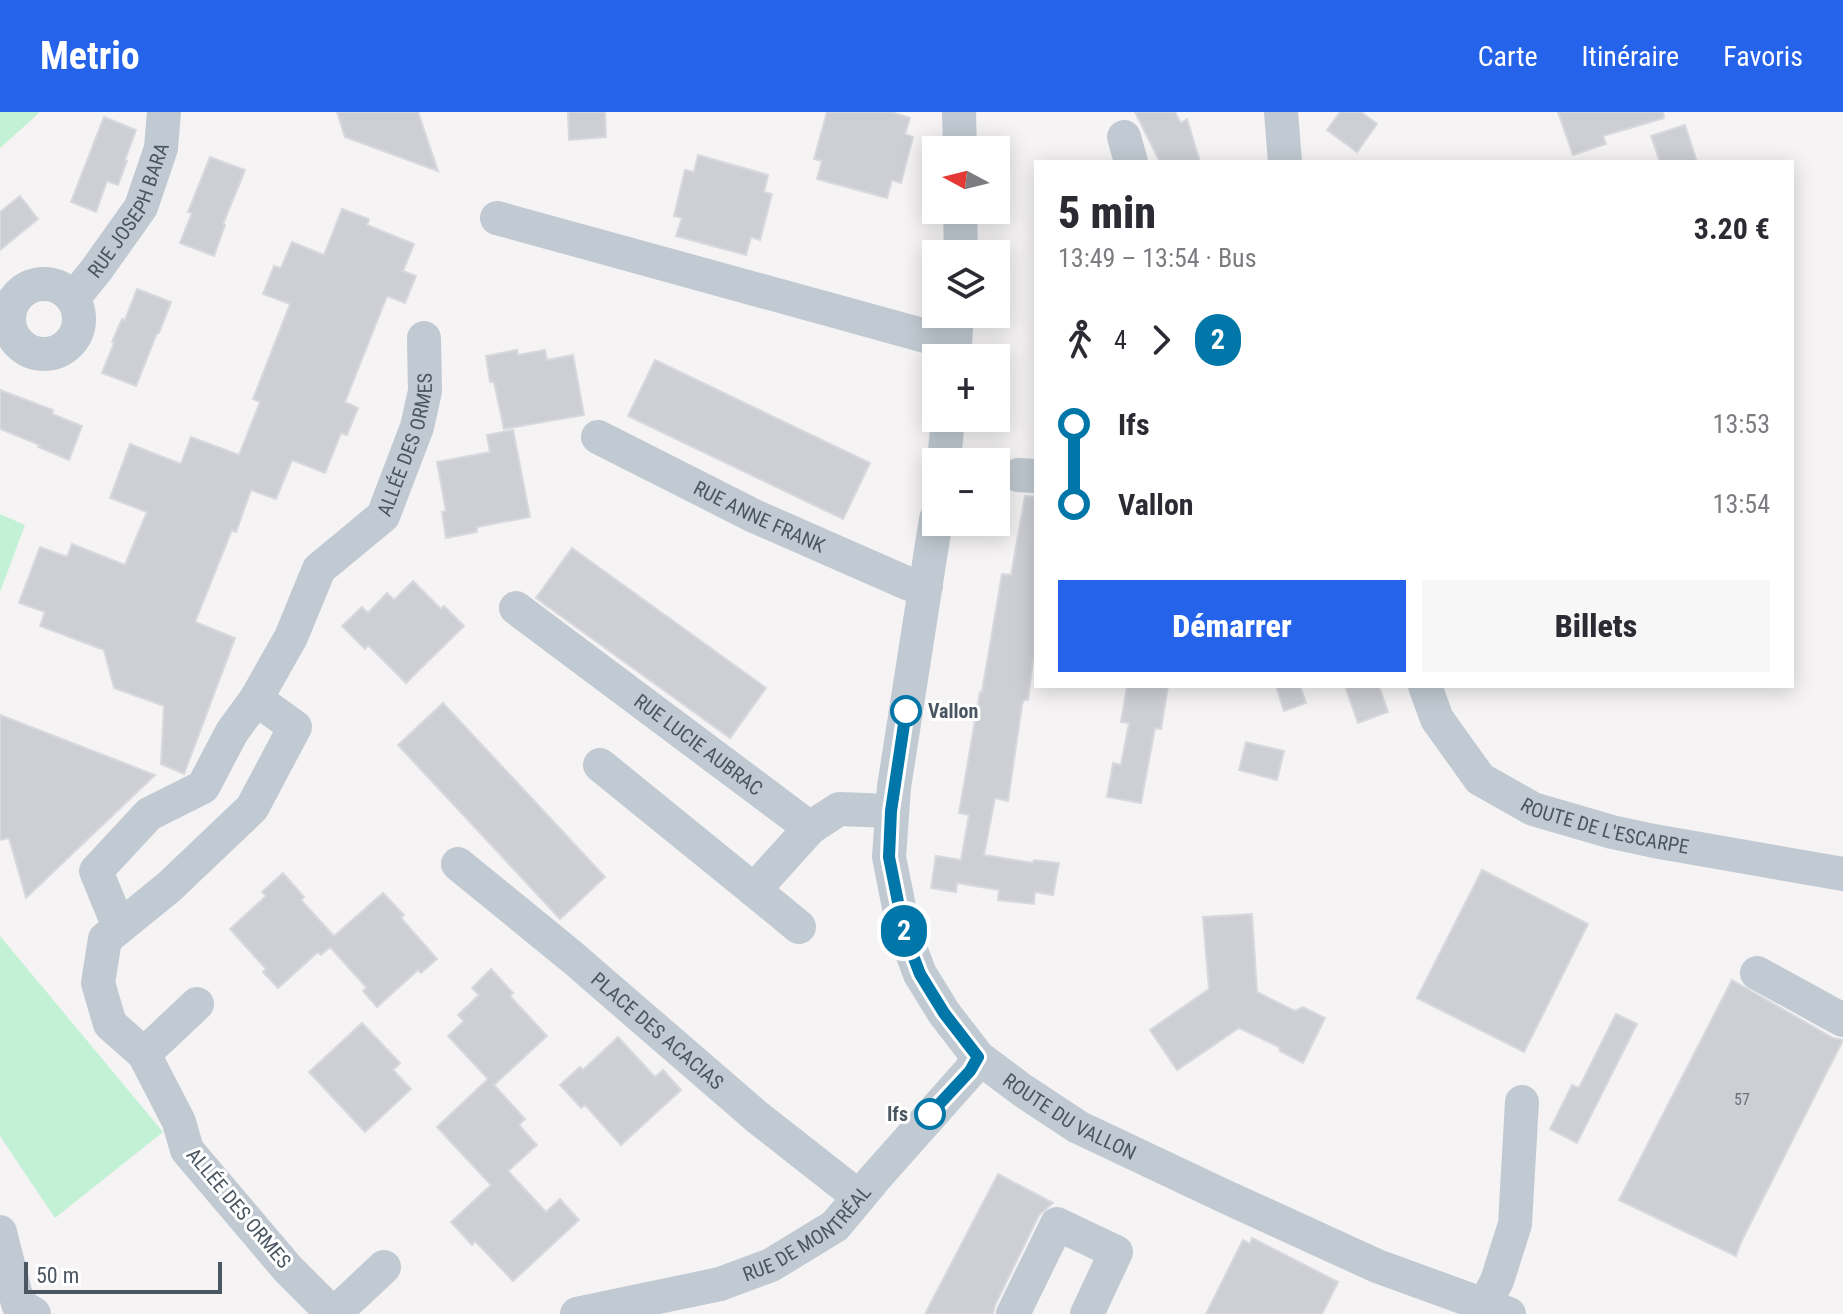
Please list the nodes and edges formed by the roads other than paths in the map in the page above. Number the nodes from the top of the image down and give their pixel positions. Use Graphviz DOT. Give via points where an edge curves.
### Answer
graph roads {
  1 [pos="164,112"];
  2 [pos="959,112"];
  3 [pos="1281,112"];
  4 [pos="960,136"];
  5 [pos="1285,160"];
  6 [pos="497,218"];
  7 [pos="73,299"];
  8 [pos="424,338"];
  9 [pos="955,338"];
  10 [pos="598,437"];
  11 [pos="933,536"];
  12 [pos="926,586"];
  13 [pos="516,608"];
  14 [pos="1426,688"];
  15 [pos="256,699"];
  16 [pos="600,765"];
  17 [pos="891,811"];
  18 [pos="810,828"];
  19 [pos="458,864"];
  20 [pos="1843,874"];
  21 [pos="754,890"];
  22 [pos="119,927"];
  23 [pos="799,927"];
  24 [pos="1757,973"];
  25 [pos="197,1004"];
  26 [pos="1843,1020"];
  27 [pos="144,1054"];
  28 [pos="978,1057"];
  29 [pos="1522,1102"];
  30 [pos="859,1197"];
  31 [pos="0,1232"];
  32 [pos="384,1267"];
  33 [pos="1496,1309"];
  34 [pos="34,1314"];
  35 [pos="333,1314"];
  36 [pos="577,1314"];
  37 [pos="1013,1314"];
  38 [pos="1087,1314"];
  1 -- 7 [label="street, RUE JOSEPH BARA" via="161,148 141,207"];
  2 -- 4 [label="street"];
  3 -- 5 [label="street"];
  6 -- 9 [label="street" via="940,340"];
  8 -- 15 [label="street, ALLÉE DES ORMES" via="423,403 383,516 319,569 291,637"];
  10 -- 12 [label="street, RUE ANNE FRANK" via="754,516 909,584"];
  11 -- 12 [label="street, ROUTE DU VALLON"];
  12 -- 17 [label="street, ROUTE DU VALLON"];
  13 -- 18 [label="street, RUE LUCIE AUBRAC"];
  14 -- 20 [label="street, ROUTE DE L'ESCARPE" via="1437,719 1480,779 1533,809 1654,841"];
  15 -- 22 [label="street, ALLÉE DES ORMES" via="203,787 149,814 96,871"];
  15 -- 22 [label="street, ALLÉE DES ORMES" via="295,727 252,808"];
  16 -- 21 [label="street"];
  17 -- 18 [label="street" via="839,809"];
  17 -- 28 [label="street, ROUTE DU VALLON" via="889,857 904,932 920,974"];
  18 -- 21 [label="street"];
  19 -- 30 [label="street, PLACE DES ACACIAS"];
  21 -- 23 [label="street"];
  22 -- 27 [label="street, ALLÉE DES ORMES" via="105,939 98,983 110,1024"];
  24 -- 26 [label="street"];
  25 -- 27 [label="street"];
  27 -- 35 [label="street, ALLÉE DES ORMES" via="179,1122 187,1150"];
  28 -- 30 [label="street, RUE DE MONTRÉAL"];
  28 -- 33 [label="street, ROUTE DU VALLON" via="1078,1127 1377,1266"];
  29 -- 33 [label="street" via="1515,1224 1497,1281"];
  30 -- 36 [label="street, RUE DE MONTRÉAL" via="835,1226 771,1265 720,1284"];
  31 -- 34 [label="street" via="18,1304"];
  32 -- 35 [label="street"];
  37 -- 38 [label="street" via="1057,1224 1116,1252"];
}
